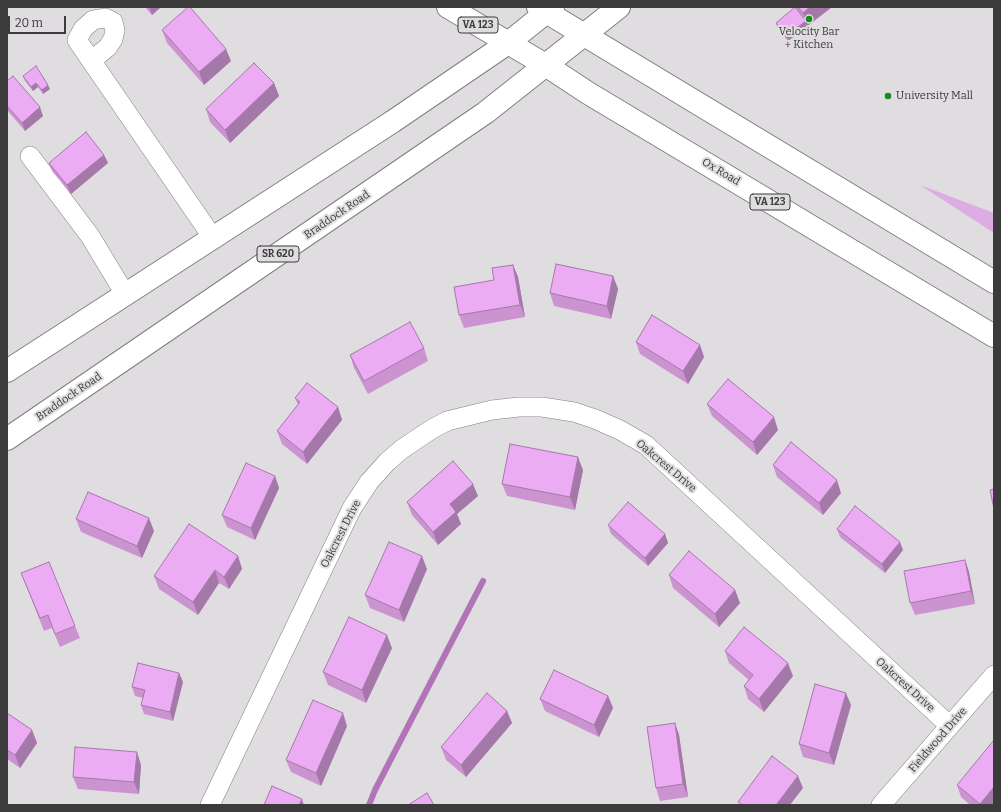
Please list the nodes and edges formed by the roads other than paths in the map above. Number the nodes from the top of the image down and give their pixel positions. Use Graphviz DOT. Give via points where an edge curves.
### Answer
graph roads {
  1 [pos="448,7"];
  2 [pos="619,7"];
  3 [pos="546,9"];
  4 [pos="584,36"];
  5 [pos="508,43"];
  6 [pos="92,61"];
  7 [pos="547,66"];
  8 [pos="30,156"];
  9 [pos="213,238"];
  10 [pos="994,282"];
  11 [pos="125,294"];
  12 [pos="994,336"];
  13 [pos="7,371"];
  14 [pos="7,439"];
  15 [pos="994,675"];
  16 [pos="950,726"];
  17 [pos="210,805"];
  18 [pos="881,805"];
  1 -- 5 [label="main road, Ox Road / VA 123"];
  2 -- 4 [label="main road, Braddock Road / SR 620"];
  3 -- 4 [label="main road"];
  3 -- 5 [label="main road"];
  4 -- 7 [label="main road, Braddock Road / SR 620"];
  4 -- 10 [label="main road"];
  5 -- 7 [label="main road, Ox Road / VA 123"];
  5 -- 9 [label="main road"];
  6 -- 9 [label="street"];
  7 -- 12 [label="main road, Ox Road / VA 123"];
  7 -- 14 [label="main road, Braddock Road / SR 620" via="479,118"];
  8 -- 11 [label="street" via="90,236"];
  9 -- 11 [label="main road"];
  11 -- 13 [label="main road"];
  15 -- 16 [label="street, Fieldwood Drive"];
  16 -- 17 [label="street, Oakcrest Drive" via="646,445 620,430 574,412 542,407 518,407 492,410 447,421 402,449 369,482 352,508"];
  16 -- 18 [label="street, Fieldwood Drive"];
}
